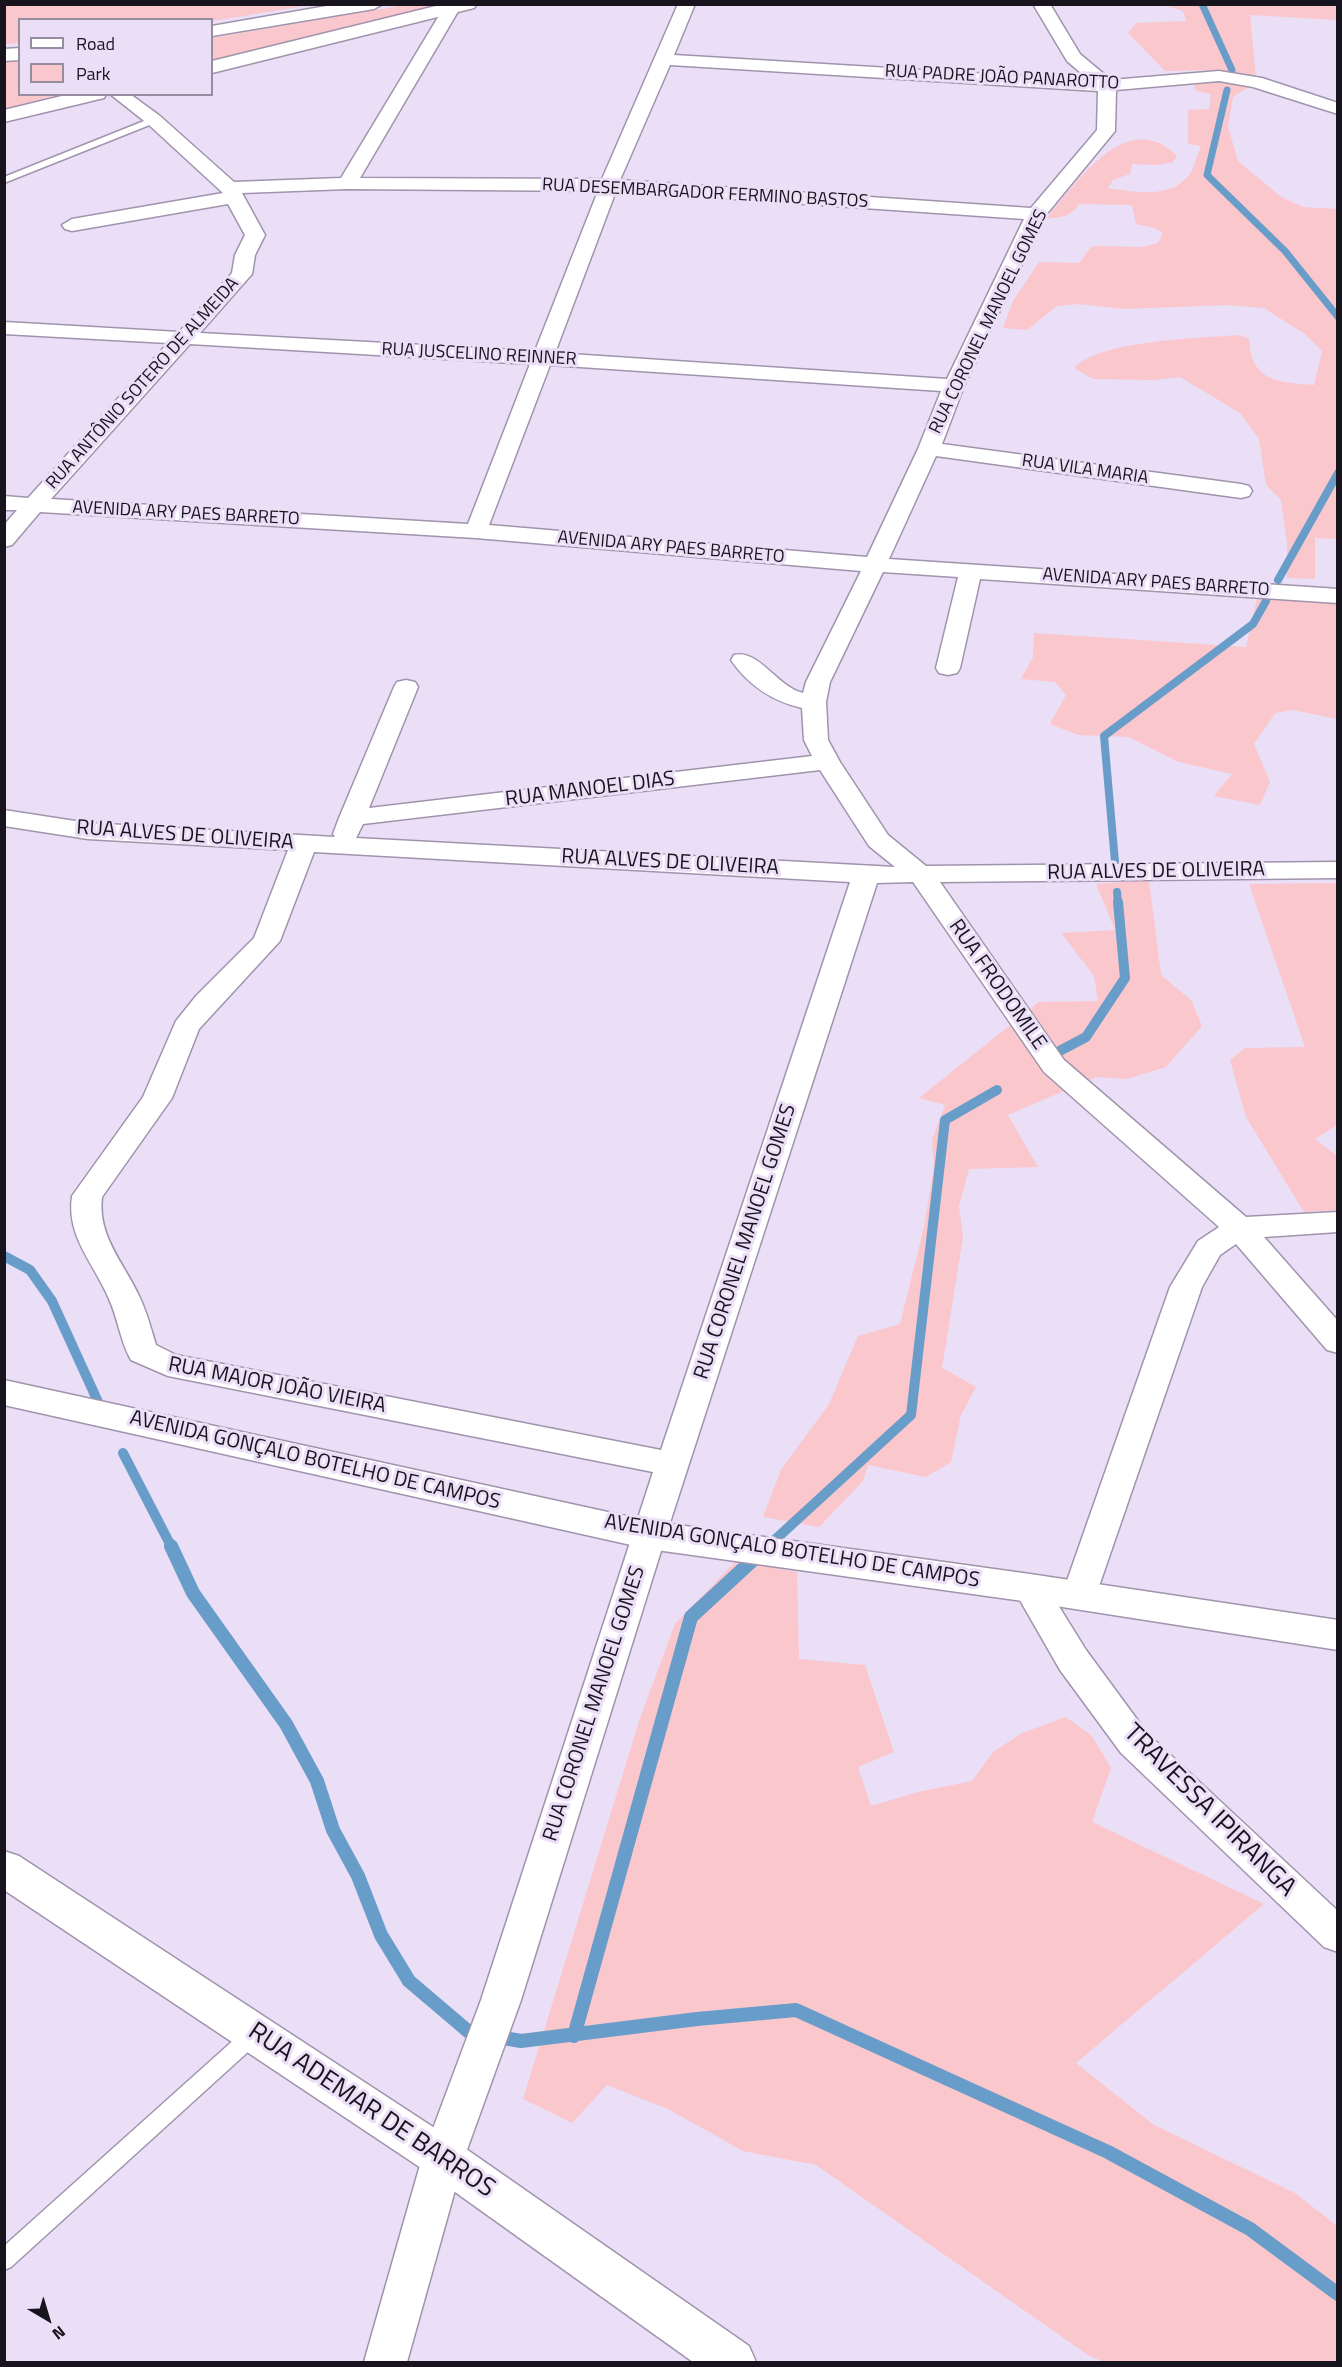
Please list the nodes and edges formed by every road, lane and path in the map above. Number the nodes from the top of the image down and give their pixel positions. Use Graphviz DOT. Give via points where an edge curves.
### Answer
graph roads {
  1 [pos="374,4"];
  2 [pos="687,4"];
  3 [pos="1041,4"];
  4 [pos="460,6"];
  5 [pos="213,31"];
  6 [pos="662,59"];
  7 [pos="213,67"];
  8 [pos="1107,86"];
  9 [pos="89,96"];
  10 [pos="121,96"];
  11 [pos="1338,109"];
  12 [pos="4,116"];
  13 [pos="154,120"];
  14 [pos="4,180"];
  15 [pos="347,183"];
  16 [pos="609,184"];
  17 [pos="232,193"];
  18 [pos="1036,214"];
  19 [pos="72,225"];
  20 [pos="4,328"];
  21 [pos="182,339"];
  22 [pos="542,358"];
  23 [pos="954,386"];
  24 [pos="929,449"];
  25 [pos="1241,491"];
  26 [pos="4,503"];
  27 [pos="34,505"];
  28 [pos="476,531"];
  29 [pos="4,540"];
  30 [pos="875,565"];
  31 [pos="971,570"];
  32 [pos="1338,596"];
  33 [pos="743,660"];
  34 [pos="948,668"];
  35 [pos="406,687"];
  36 [pos="814,702"];
  37 [pos="827,762"];
  38 [pos="4,818"];
  39 [pos="352,818"];
  40 [pos="341,844"];
  41 [pos="303,845"];
  42 [pos="1338,870"];
  43 [pos="866,875"];
  44 [pos="922,876"];
  45 [pos="1338,1222"];
  46 [pos="1239,1228"];
  47 [pos="1338,1342"];
  48 [pos="4,1392"];
  49 [pos="672,1464"];
  50 [pos="649,1535"];
  51 [pos="1030,1588"];
  52 [pos="1079,1595"];
  53 [pos="1338,1635"];
  54 [pos="4,1868"];
  55 [pos="1338,1936"];
  56 [pos="255,2033"];
  57 [pos="443,2158"];
  58 [pos="4,2260"];
  59 [pos="385,2362"];
  60 [pos="732,2362"];
  1 -- 5 [label="street"];
  2 -- 6 [label="street"];
  3 -- 8 [label="street" via="1072,57"];
  4 -- 7 [label="street"];
  4 -- 15 [label="street"];
  6 -- 8 [label="street, RUA PADRE JOÃO PANAROTTO"];
  6 -- 16 [label="street"];
  8 -- 11 [label="street, RUA PADRE JOÃO PANAROTTO" via="1186,77 1238,78"];
  8 -- 18 [label="street, RUA CORONEL MANOEL GOMES" via="1106,131"];
  9 -- 12 [label="street"];
  10 -- 13 [label="street, RUA ANTÔNIO SOTERO DE ALMEIDA"];
  13 -- 14 [label="lane"];
  13 -- 17 [label="street, RUA ANTÔNIO SOTERO DE ALMEIDA"];
  15 -- 16 [label="street, RUA DESEMBARGADOR FERMINO BASTOS"];
  15 -- 17 [label="street, RUA DESEMBARGADOR FERMINO BASTOS"];
  16 -- 18 [label="street, RUA DESEMBARGADOR FERMINO BASTOS"];
  16 -- 22 [label="street"];
  17 -- 19 [label="street, RUA DESEMBARGADOR FERMINO BASTOS"];
  17 -- 21 [label="street, RUA ANTÔNIO SOTERO DE ALMEIDA" via="255,235 245,255 242,274"];
  18 -- 23 [label="street, RUA CORONEL MANOEL GOMES"];
  20 -- 21 [label="street, RUA JUSCELINO REINNER"];
  21 -- 22 [label="street, RUA JUSCELINO REINNER"];
  21 -- 27 [label="street, RUA ANTÔNIO SOTERO DE ALMEIDA"];
  22 -- 23 [label="street, RUA JUSCELINO REINNER"];
  22 -- 28 [label="street"];
  23 -- 24 [label="street, RUA CORONEL MANOEL GOMES"];
  24 -- 25 [label="street, RUA VILA MARIA"];
  24 -- 30 [label="street, RUA CORONEL MANOEL GOMES"];
  26 -- 27 [label="street, AVENIDA ARY PAES BARRETO"];
  27 -- 28 [label="street, AVENIDA ARY PAES BARRETO"];
  27 -- 29 [label="street, RUA ANTÔNIO SOTERO DE ALMEIDA"];
  28 -- 30 [label="street, AVENIDA ARY PAES BARRETO"];
  30 -- 31 [label="street, AVENIDA ARY PAES BARRETO"];
  30 -- 36 [label="street, RUA FRODOMILE" via="818,682"];
  31 -- 32 [label="street, AVENIDA ARY PAES BARRETO"];
  31 -- 34 [label="street"];
  33 -- 36 [label="street" via="777,693 796,701"];
  35 -- 39 [label="street"];
  36 -- 37 [label="street, RUA FRODOMILE" via="816,740"];
  37 -- 39 [label="street, RUA MANOEL DIAS"];
  37 -- 44 [label="street, RUA FRODOMILE" via="878,840"];
  38 -- 41 [label="street, RUA ALVES DE OLIVEIRA" via="88,831"];
  39 -- 40 [label="street"];
  40 -- 41 [label="street, RUA ALVES DE OLIVEIRA"];
  40 -- 43 [label="street, RUA ALVES DE OLIVEIRA"];
  41 -- 49 [label="street, RUA MAJOR JOÃO VIEIRA" via="266,941 186,1027 157,1098 87,1196 87,1228 125,1299 142,1352 168,1365"];
  42 -- 44 [label="street, RUA ALVES DE OLIVEIRA"];
  43 -- 44 [label="street, RUA ALVES DE OLIVEIRA"];
  43 -- 49 [label="street, RUA CORONEL MANOEL GOMES"];
  44 -- 46 [label="street, RUA FRODOMILE" via="1054,1066"];
  45 -- 46 [label="street"];
  46 -- 47 [label="street, RUA FRODOMILE"];
  46 -- 52 [label="street" via="1209,1248 1185,1287"];
  48 -- 50 [label="street, AVENIDA GONÇALO BOTELHO DE CAMPOS"];
  49 -- 50 [label="street, RUA CORONEL MANOEL GOMES"];
  50 -- 51 [label="street, AVENIDA GONÇALO BOTELHO DE CAMPOS"];
  50 -- 57 [label="street, RUA CORONEL MANOEL GOMES" via="501,2000"];
  51 -- 52 [label="street, AVENIDA GONÇALO BOTELHO DE CAMPOS"];
  51 -- 55 [label="street, TRAVESSA IPIRANGA" via="1073,1660 1134,1743"];
  52 -- 53 [label="street, AVENIDA GONÇALO BOTELHO DE CAMPOS"];
  54 -- 56 [label="street, RUA ADEMAR DE BARROS"];
  56 -- 57 [label="street, RUA ADEMAR DE BARROS"];
  56 -- 58 [label="lane"];
  57 -- 59 [label="street, RUA CORONEL MANOEL GOMES"];
  57 -- 60 [label="street, RUA ADEMAR DE BARROS"];
}
